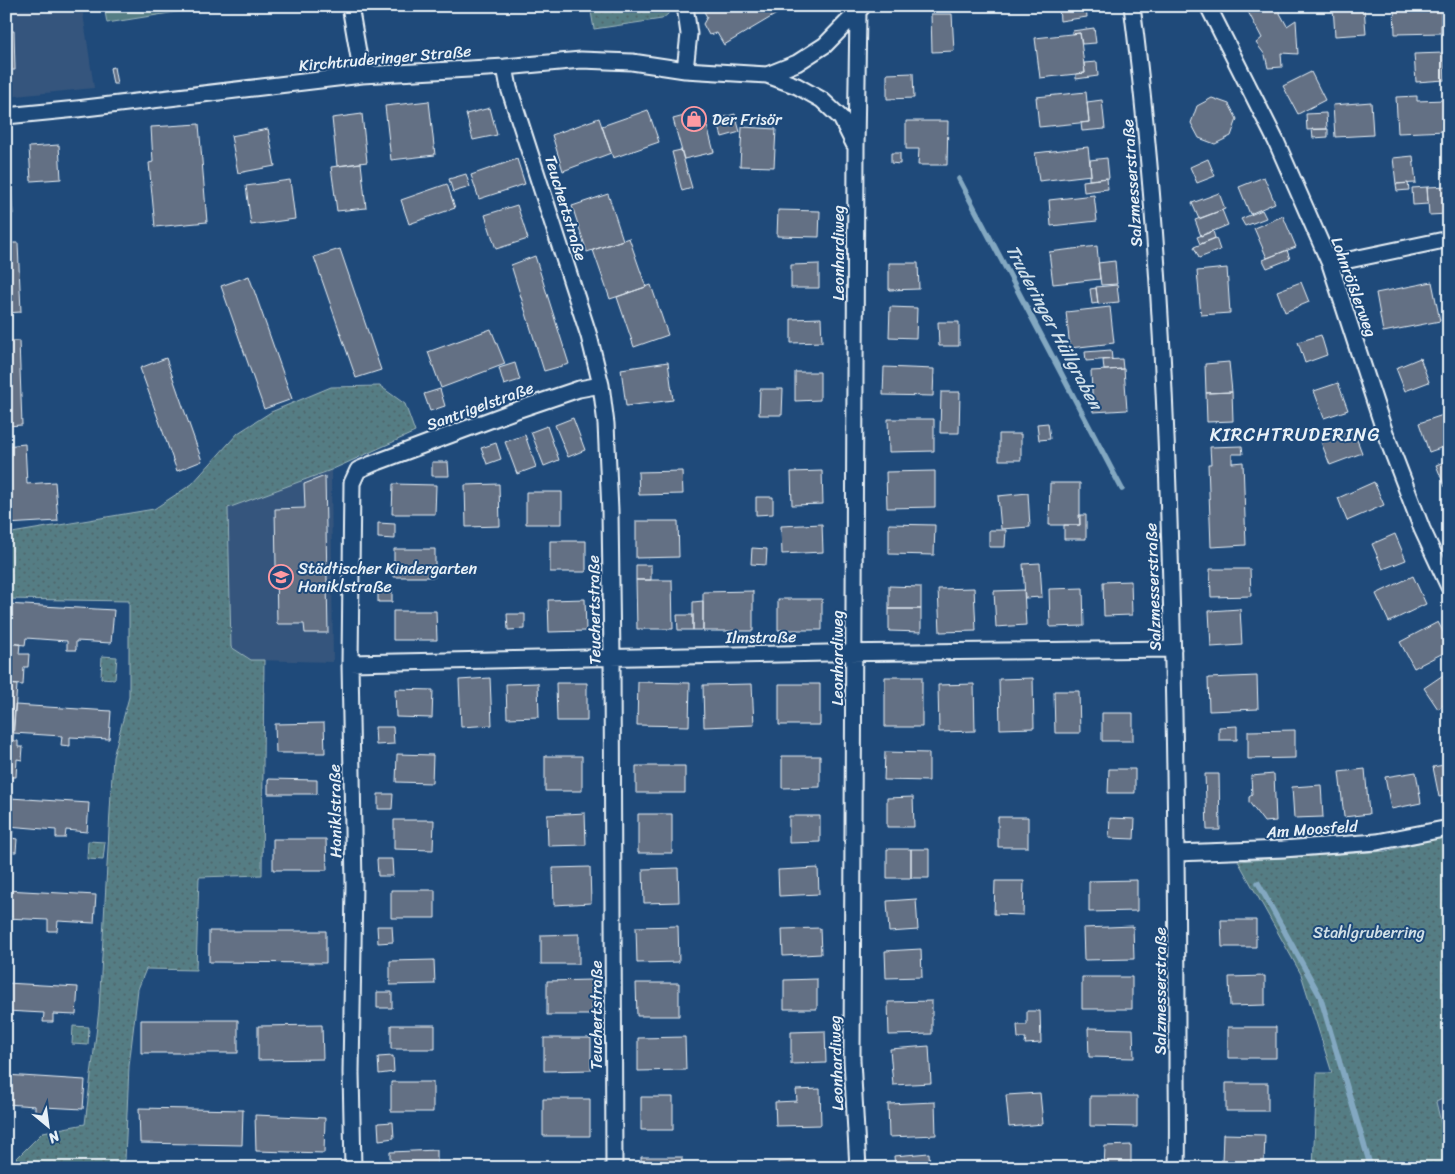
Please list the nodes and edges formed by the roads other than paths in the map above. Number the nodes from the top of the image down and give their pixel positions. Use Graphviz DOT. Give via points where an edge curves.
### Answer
graph roads {
  1 [pos="350,6"];
  2 [pos="685,6"];
  3 [pos="1132,6"];
  4 [pos="1208,6"];
  5 [pos="861,9"];
  6 [pos="505,67"];
  7 [pos="685,70"];
  8 [pos="362,74"];
  9 [pos="767,75"];
  10 [pos="6,116"];
  11 [pos="856,148"];
  12 [pos="1449,239"];
  13 [pos="1330,264"];
  14 [pos="601,385"];
  15 [pos="372,464"];
  16 [pos="1449,587"];
  17 [pos="1172,649"];
  18 [pos="854,653"];
  19 [pos="612,657"];
  20 [pos="350,663"];
  21 [pos="1449,828"];
  22 [pos="1176,853"];
  23 [pos="352,1168"];
  24 [pos="614,1168"];
  25 [pos="858,1168"];
  26 [pos="1177,1168"];
  1 -- 8 [label="street"];
  2 -- 7 [label="street" via="689,34"];
  3 -- 17 [label="street, Salzmesserstraße" via="1154,221 1164,382"];
  4 -- 13 [label="street, Lohnrößlerweg" via="1276,141"];
  5 -- 9 [label="street" via="825,45 797,63"];
  5 -- 11 [label="street, Leonhardiweg"];
  6 -- 7 [label="street, Kirchtruderinger Straße" via="581,60 632,62"];
  6 -- 8 [label="street, Kirchtruderinger Straße"];
  6 -- 14 [label="street, Teuchertstraße" via="589,336"];
  7 -- 9 [label="street, Kirchtruderinger Straße"];
  8 -- 10 [label="street, Kirchtruderinger Straße"];
  9 -- 11 [label="street, Leonhardiweg" via="822,100 841,118"];
  11 -- 18 [label="street, Leonhardiweg"];
  12 -- 13 [label="street"];
  13 -- 16 [label="street, Lohnrößlerweg" via="1384,430 1422,529"];
  14 -- 15 [label="street, Santrigelstraße" via="579,389"];
  14 -- 19 [label="street, Teuchertstraße" via="610,511"];
  15 -- 20 [label="street, Haniklstraße" via="358,470 352,483"];
  17 -- 18 [label="street, Ilmstraße"];
  17 -- 22 [label="street, Salzmesserstraße"];
  18 -- 19 [label="street, Ilmstraße"];
  18 -- 25 [label="street, Leonhardiweg" via="852,1060"];
  19 -- 20 [label="street, Ilmstraße"];
  19 -- 24 [label="street, Teuchertstraße"];
  20 -- 23 [label="street, Haniklstraße" via="354,885"];
  21 -- 22 [label="street, Am Moosfeld" via="1378,842"];
  22 -- 26 [label="street, Salzmesserstraße"];
}
